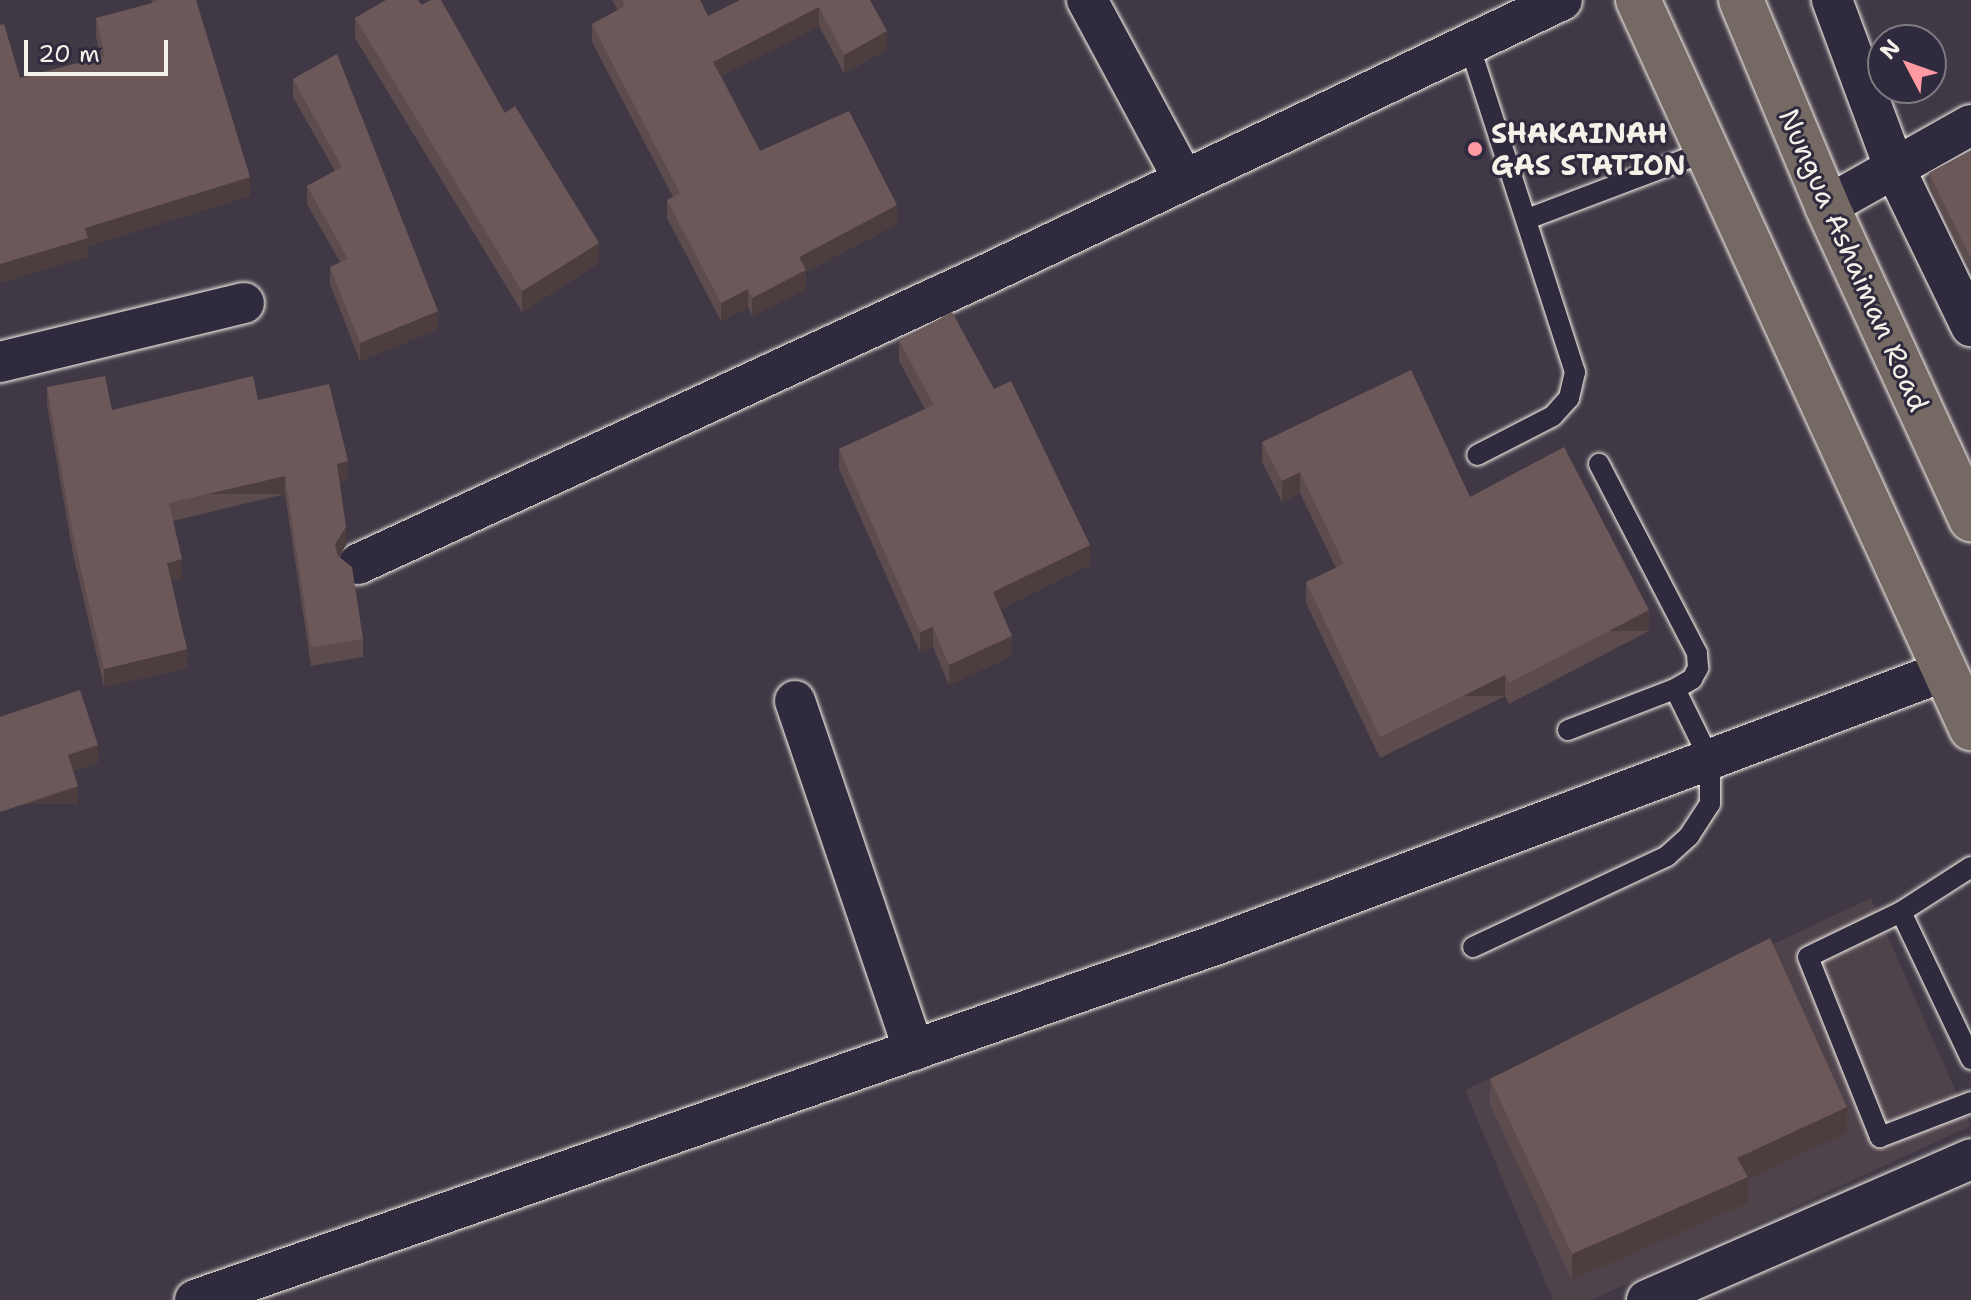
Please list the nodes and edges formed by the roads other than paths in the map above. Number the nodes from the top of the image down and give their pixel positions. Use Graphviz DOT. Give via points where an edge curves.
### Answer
graph roads {
  1 [pos="1087,0"];
  2 [pos="1562,0"];
  3 [pos="1638,0"];
  4 [pos="1741,0"];
  5 [pos="1832,0"];
  6 [pos="1469,44"];
  7 [pos="1971,125"];
  8 [pos="1707,151"];
  9 [pos="1894,167"];
  10 [pos="1184,180"];
  11 [pos="1827,206"];
  12 [pos="1527,219"];
  13 [pos="244,303"];
  14 [pos="1971,326"];
  15 [pos="0,362"];
  16 [pos="1477,455"];
  17 [pos="1599,464"];
  18 [pos="1971,519"];
  19 [pos="358,564"];
  20 [pos="1945,671"];
  21 [pos="1675,689"];
  22 [pos="795,701"];
  23 [pos="1971,728"];
  24 [pos="1568,730"];
  25 [pos="1710,760"];
  26 [pos="1971,867"];
  27 [pos="1901,912"];
  28 [pos="1473,947"];
  29 [pos="914,1050"];
  30 [pos="1971,1059"];
  31 [pos="1971,1102"];
  32 [pos="1971,1159"];
  33 [pos="250,1291"];
  34 [pos="195,1300"];
  35 [pos="1647,1300"];
  1 -- 10 [label="street"];
  2 -- 6 [label="street"];
  3 -- 8 [label="main road"];
  4 -- 11 [label="main road, Nungua Ashaiman Road"];
  5 -- 9 [label="street"];
  6 -- 10 [label="street"];
  6 -- 12 [label="lane"];
  7 -- 9 [label="street"];
  8 -- 12 [label="lane"];
  8 -- 20 [label="main road"];
  9 -- 11 [label="street"];
  9 -- 14 [label="street"];
  10 -- 19 [label="street"];
  11 -- 18 [label="main road, Nungua Ashaiman Road"];
  12 -- 16 [label="lane" via="1575,372 1569,398 1553,416"];
  13 -- 15 [label="street"];
  17 -- 21 [label="lane" via="1697,653 1692,679"];
  20 -- 23 [label="main road"];
  20 -- 25 [label="street"];
  21 -- 24 [label="lane"];
  21 -- 25 [label="lane"];
  22 -- 29 [label="street"];
  25 -- 28 [label="lane" via="1710,804 1689,836 1667,856"];
  25 -- 29 [label="street" via="1218,944"];
  26 -- 27 [label="lane"];
  27 -- 30 [label="lane"];
  27 -- 31 [label="lane" via="1808,957 1880,1137"];
  29 -- 33 [label="street"];
  32 -- 35 [label="street"];
  33 -- 34 [label="street"];
}
